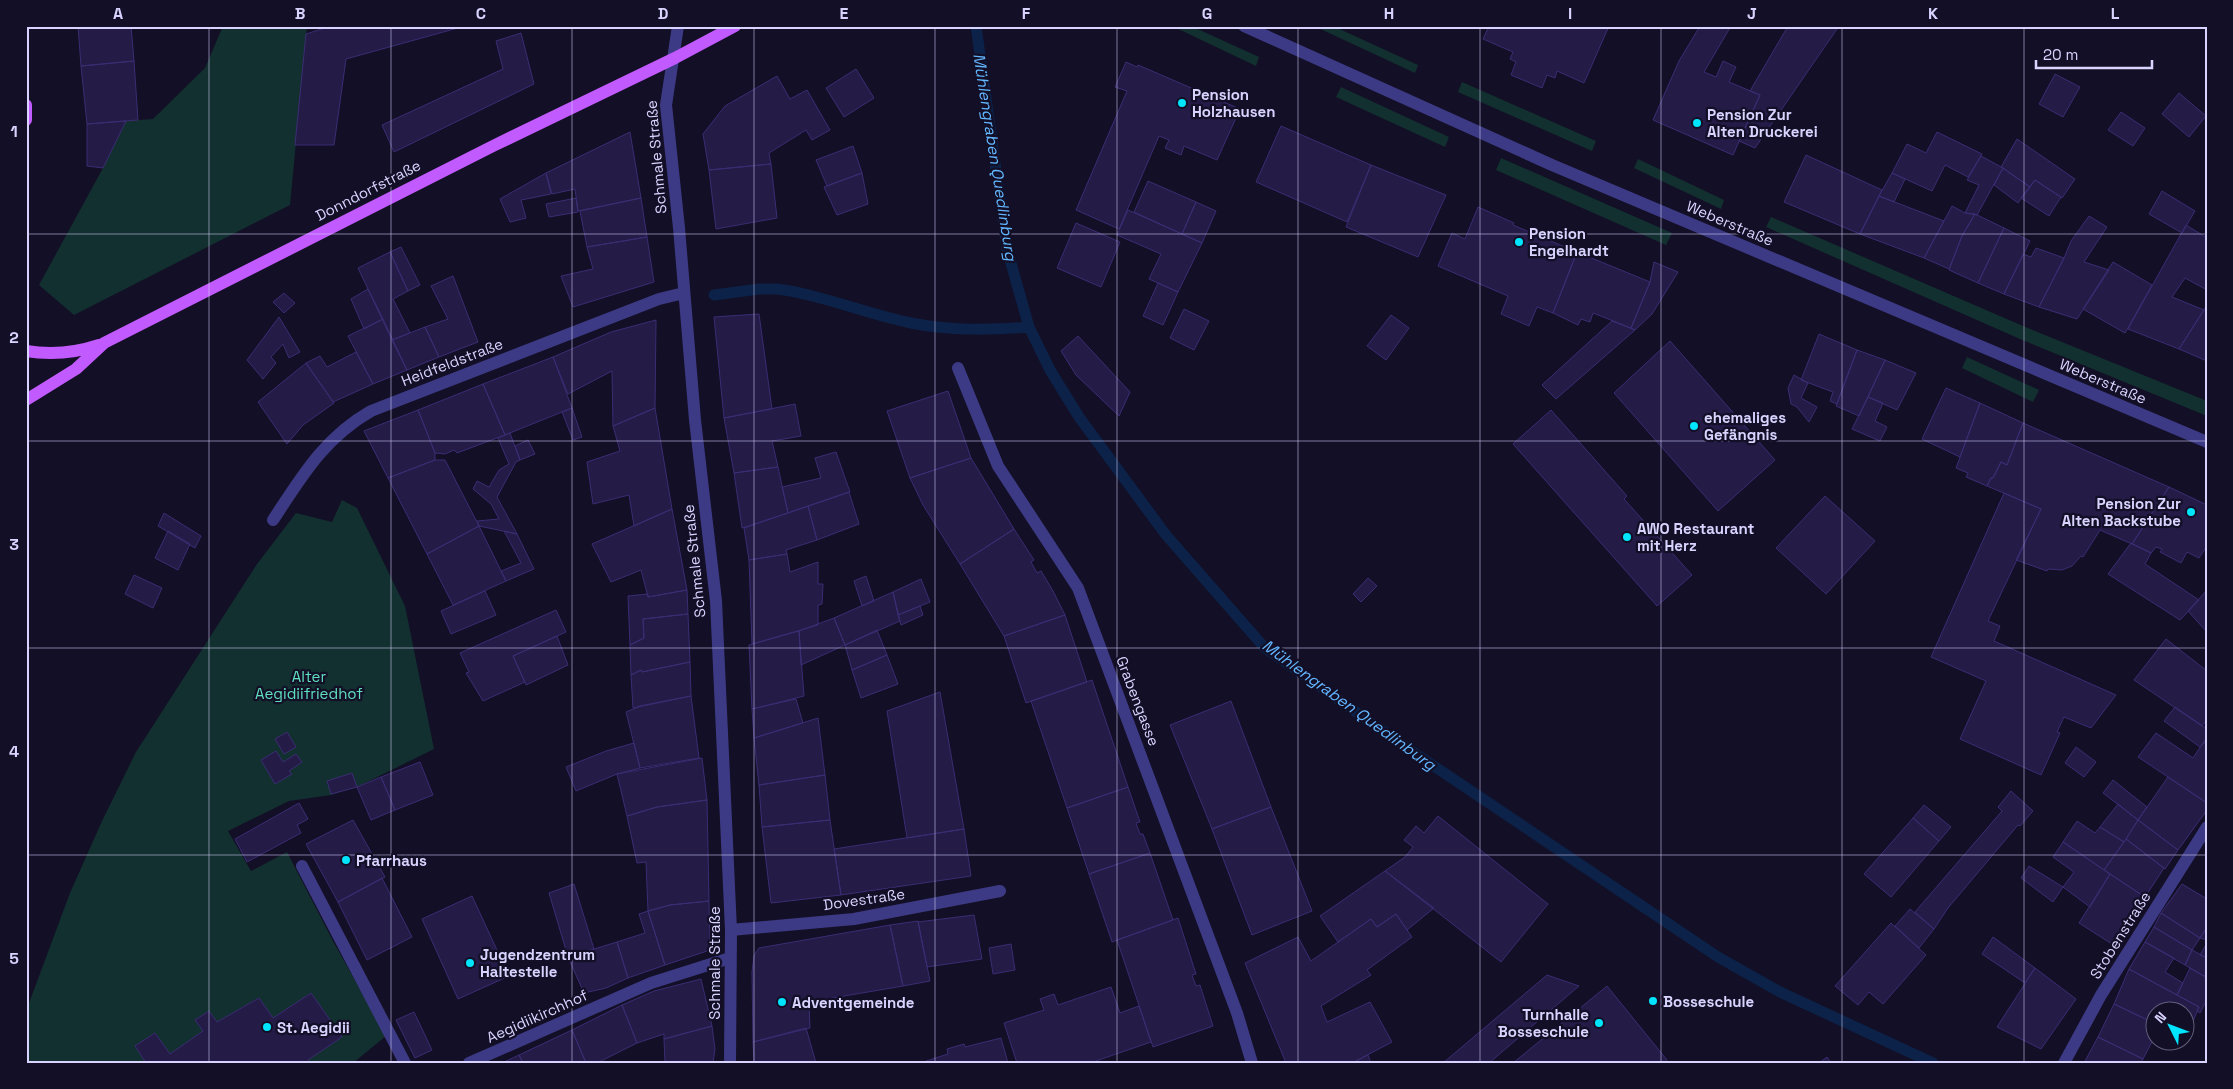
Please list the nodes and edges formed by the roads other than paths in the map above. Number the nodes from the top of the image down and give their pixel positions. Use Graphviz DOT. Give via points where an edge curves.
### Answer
graph roads {
  1 [pos="678,26"];
  2 [pos="735,26"];
  3 [pos="1244,26"];
  4 [pos="675,58"];
  5 [pos="26,105"];
  6 [pos="26,120"];
  7 [pos="684,293"];
  8 [pos="104,344"];
  9 [pos="26,351"];
  10 [pos="958,368"];
  11 [pos="26,400"];
  12 [pos="2207,442"];
  13 [pos="273,520"];
  14 [pos="2207,827"];
  15 [pos="302,866"];
  16 [pos="1000,891"];
  17 [pos="731,930"];
  18 [pos="730,958"];
  19 [pos="1250,1062"];
  20 [pos="405,1063"];
  21 [pos="469,1063"];
  22 [pos="730,1063"];
  23 [pos="2064,1063"];
  1 -- 4 [label="street, Schmale Straße"];
  2 -- 4 [label="main road, Donndorfstraße"];
  3 -- 12 [label="street, Weberstraße" via="1552,165"];
  4 -- 7 [label="street, Schmale Straße" via="666,105"];
  4 -- 8 [label="main road, Donndorfstraße" via="484,150"];
  5 -- 6 [label="main road"];
  7 -- 13 [label="street, Heidfeldstraße" via="659,298 371,411 349,424 314,458"];
  7 -- 17 [label="street, Schmale Straße" via="716,601"];
  8 -- 9 [label="main road" via="77,352"];
  8 -- 11 [label="main road, Donndorfstraße" via="76,369"];
  10 -- 19 [label="street, Grabengasse" via="998,466 1078,588 1237,1013"];
  14 -- 23 [label="street, Stobenstraße" via="2101,995"];
  15 -- 20 [label="street"];
  16 -- 17 [label="street, Dovestraße" via="854,919"];
  17 -- 18 [label="street, Schmale Straße"];
  18 -- 21 [label="street, Aegidiikirchhof" via="651,983"];
  18 -- 22 [label="street, Schmale Straße"];
}
